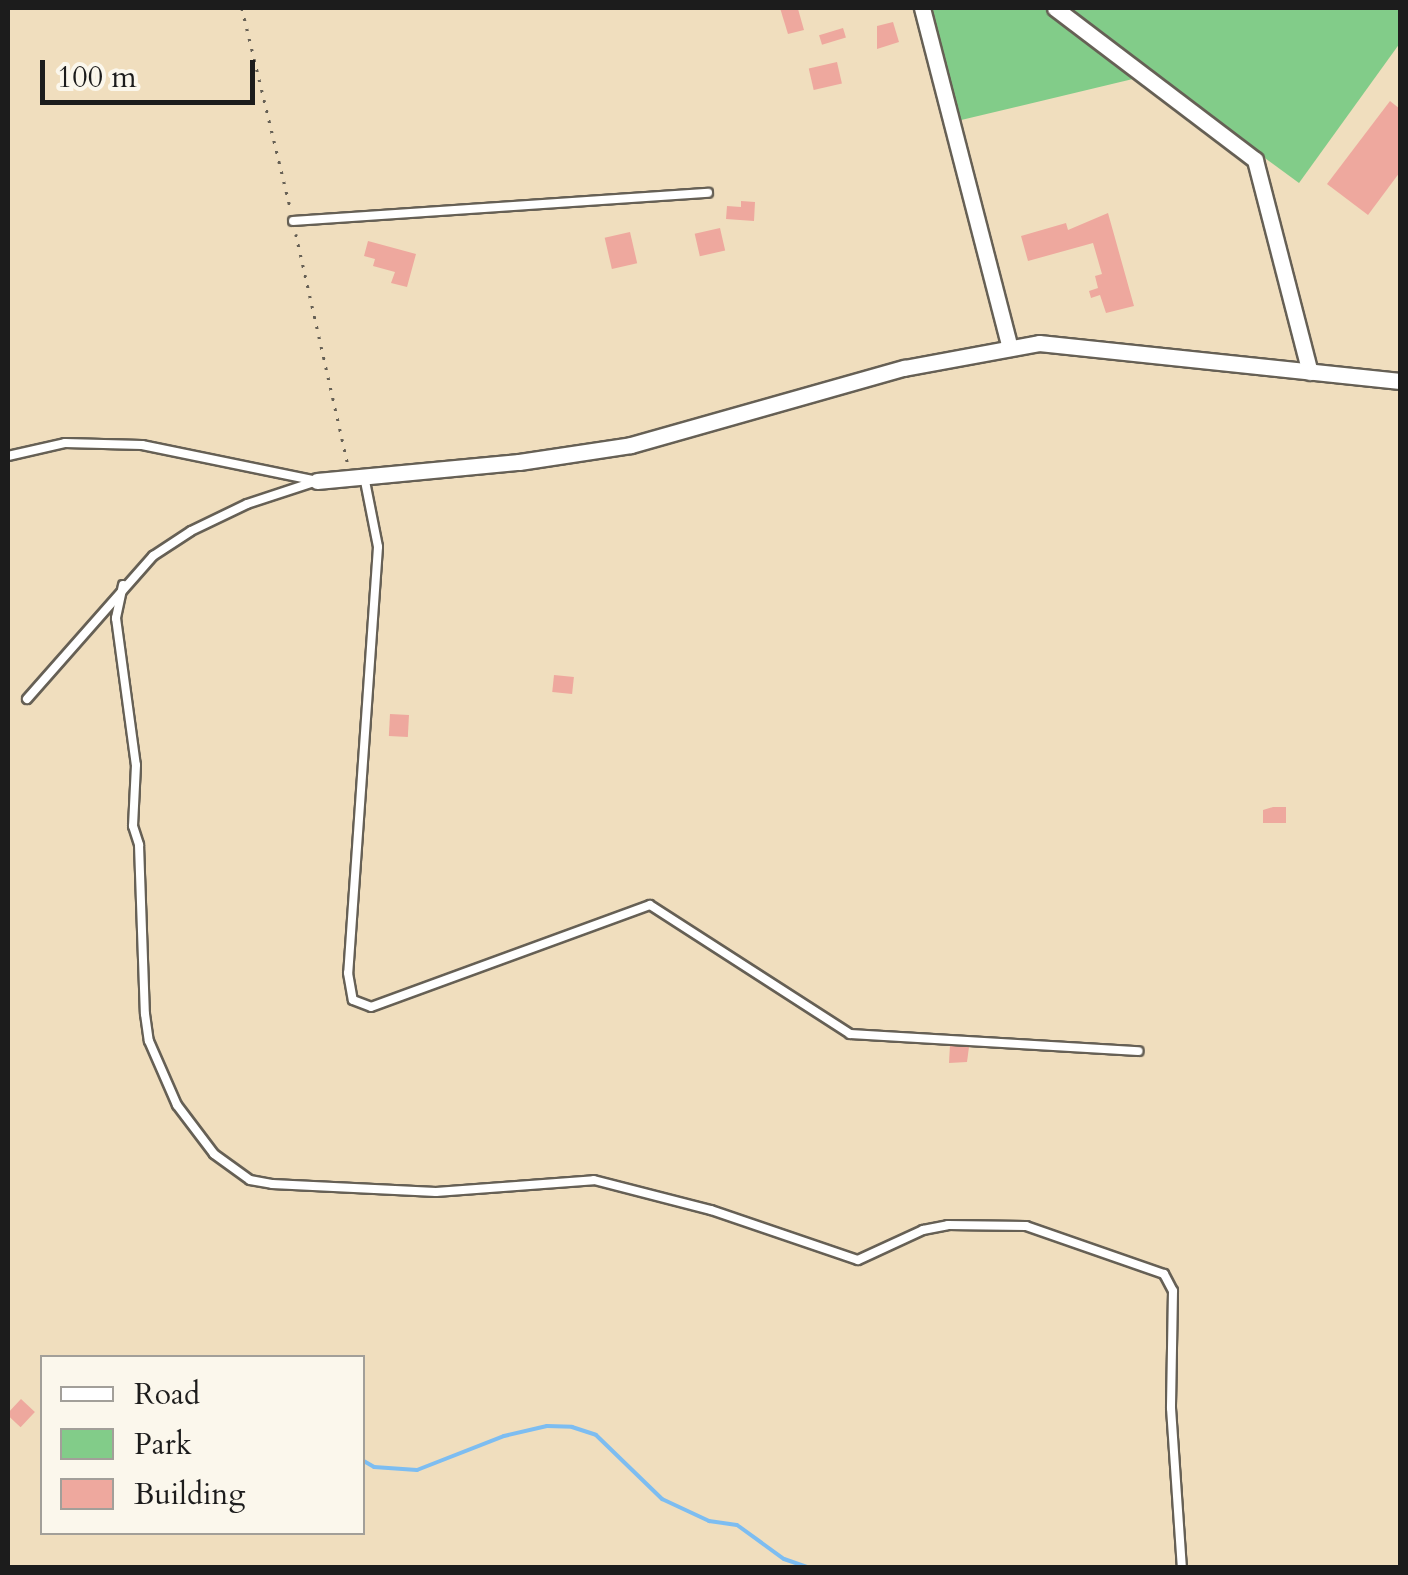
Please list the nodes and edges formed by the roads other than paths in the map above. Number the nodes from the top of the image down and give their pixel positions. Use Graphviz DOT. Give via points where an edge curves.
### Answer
graph roads {
  1 [pos="922,8"];
  2 [pos="1055,8"];
  3 [pos="708,192"];
  4 [pos="293,220"];
  5 [pos="1010,348"];
  6 [pos="1310,372"];
  7 [pos="1400,381"];
  8 [pos="8,456"];
  9 [pos="358,476"];
  10 [pos="317,481"];
  11 [pos="123,585"];
  12 [pos="27,699"];
  13 [pos="1139,1050"];
  14 [pos="1182,1568"];
  1 -- 5 [label="street"];
  2 -- 6 [label="street" via="1254,160"];
  3 -- 4 [label="lane"];
  5 -- 6 [label="street" via="1063,345"];
  5 -- 9 [label="street" via="872,376 631,444"];
  6 -- 7 [label="street"];
  8 -- 10 [label="lane" via="64,443 142,444"];
  9 -- 10 [label="street"];
  9 -- 13 [label="lane" via="378,547 348,973 353,1000 370,1007 650,905 850,1034"];
  10 -- 11 [label="lane" via="191,531"];
  11 -- 12 [label="lane"];
  11 -- 14 [label="lane" via="116,618 136,766 144,1014 177,1105 214,1154 250,1180 312,1186 436,1192 594,1180 858,1260 948,1225 1026,1226 1164,1274 1173,1291 1171,1408"];
}
